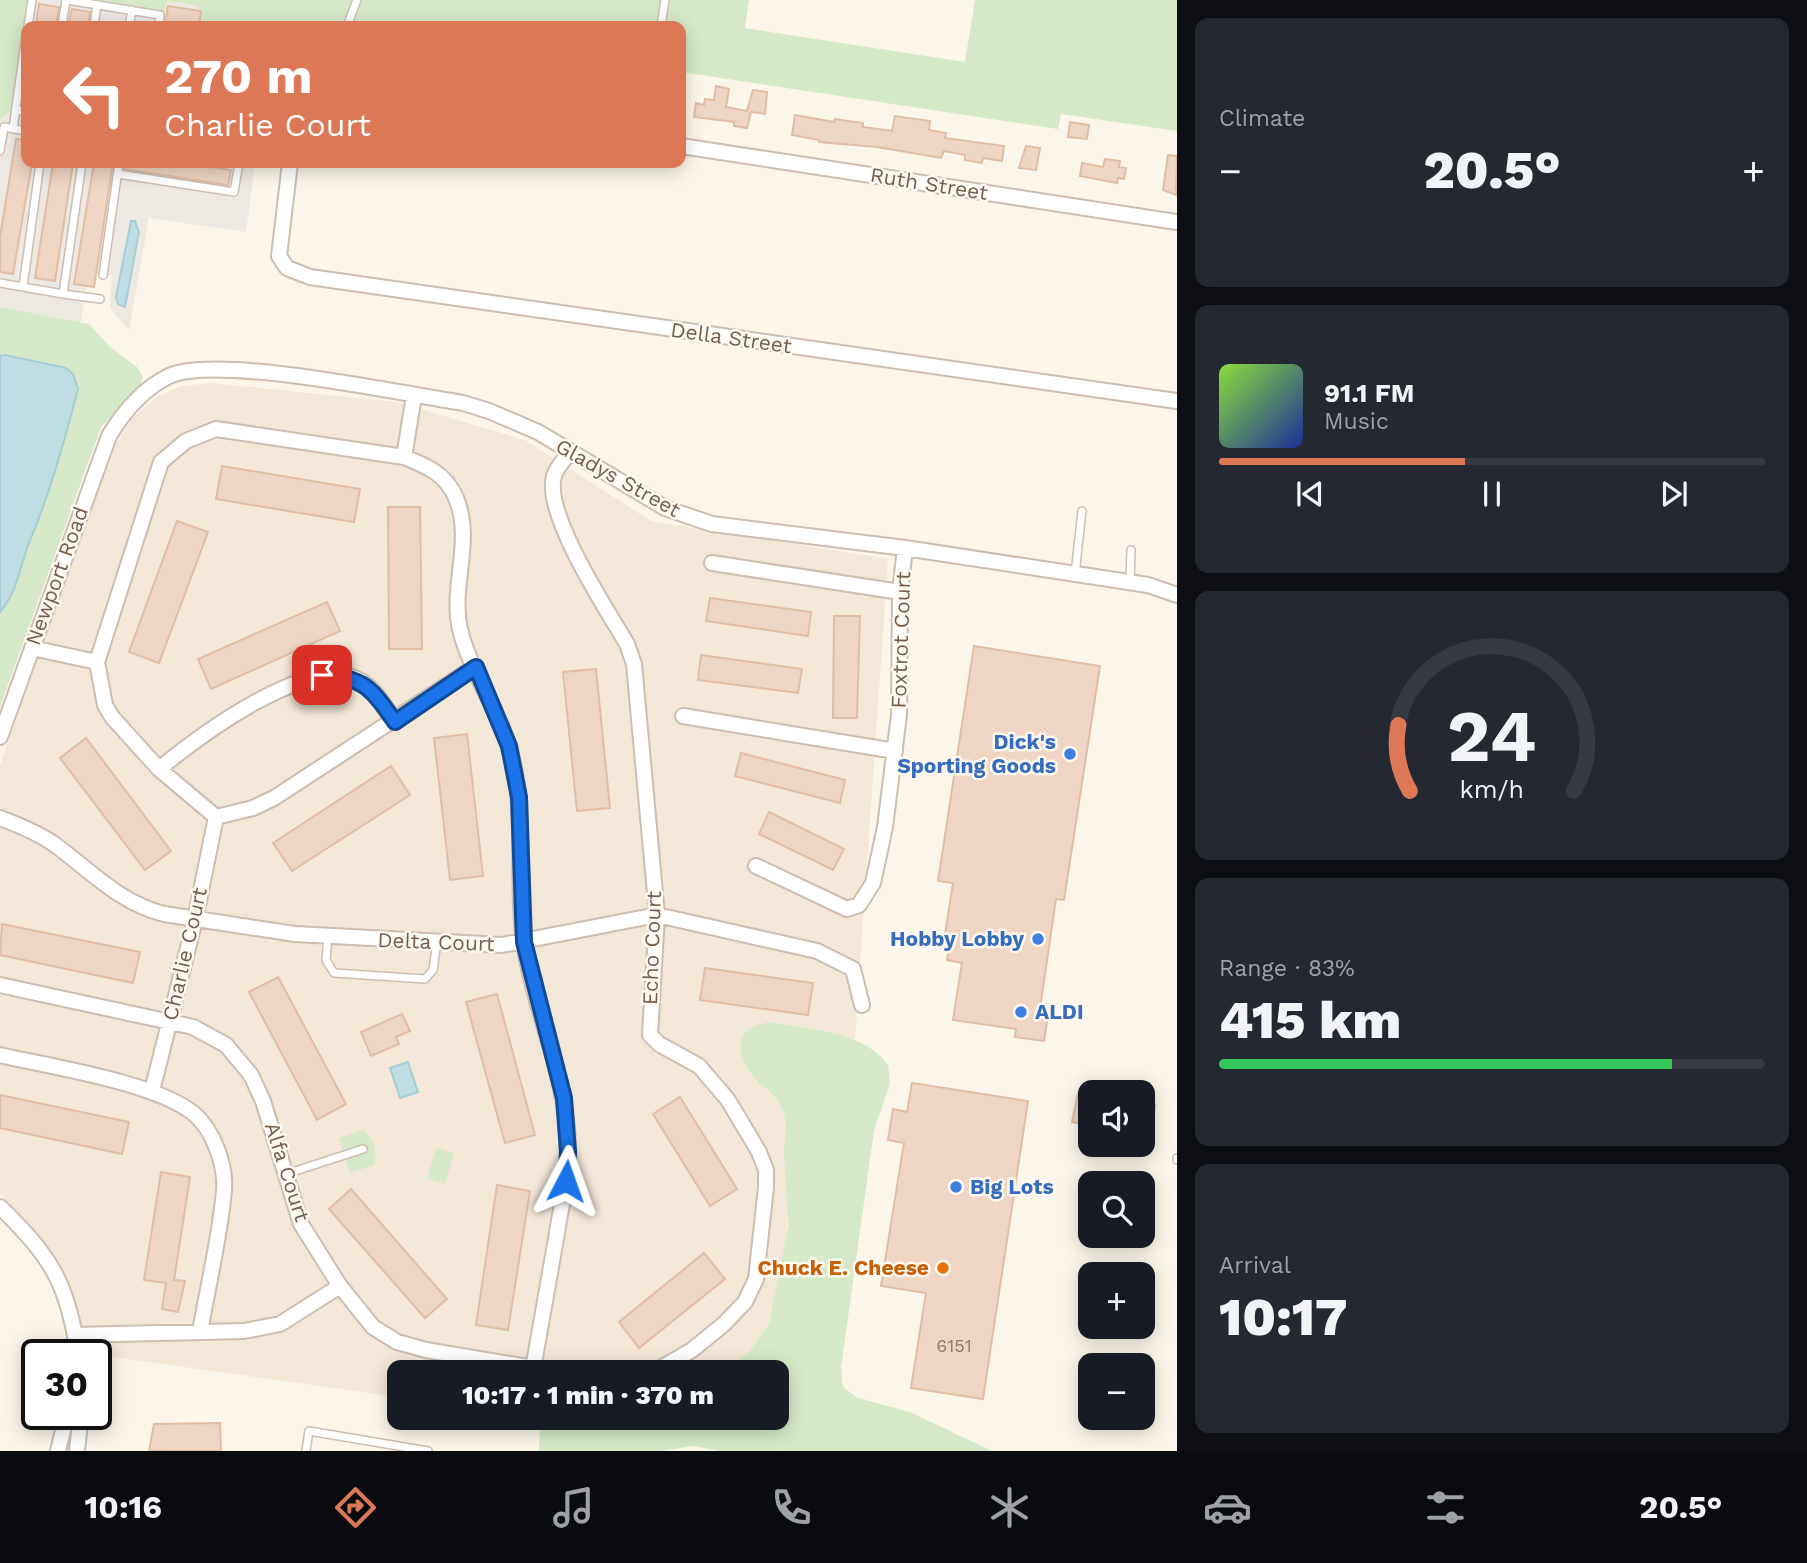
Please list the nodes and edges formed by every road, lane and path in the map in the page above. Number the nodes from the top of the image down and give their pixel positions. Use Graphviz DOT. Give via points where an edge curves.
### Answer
graph roads {
  1 [pos="32,0"];
  2 [pos="67,0"];
  3 [pos="357,0"];
  4 [pos="665,0"];
  5 [pos="97,5"];
  6 [pos="132,10"];
  7 [pos="29,21"];
  8 [pos="63,21"];
  9 [pos="95,21"];
  10 [pos="130,21"];
  11 [pos="159,21"];
  12 [pos="349,21"];
  13 [pos="662,21"];
  14 [pos="21,73"];
  15 [pos="16,110"];
  16 [pos="21,110"];
  17 [pos="13,129"];
  18 [pos="21,130"];
  19 [pos="686,147"];
  20 [pos="0,151"];
  21 [pos="39,168"];
  22 [pos="81,168"];
  23 [pos="119,168"];
  24 [pos="238,168"];
  25 [pos="289,168"];
  26 [pos="118,174"];
  27 [pos="1177,222"];
  28 [pos="103,275"];
  29 [pos="0,284"];
  30 [pos="23,287"];
  31 [pos="64,293"];
  32 [pos="100,299"];
  33 [pos="414,396"];
  34 [pos="1177,401"];
  35 [pos="120,418"];
  36 [pos="569,453"];
  37 [pos="404,457"];
  38 [pos="1082,511"];
  39 [pos="905,548"];
  40 [pos="1131,550"];
  41 [pos="712,563"];
  42 [pos="1074,574"];
  43 [pos="1130,583"];
  44 [pos="900,592"];
  45 [pos="1173,592"];
  46 [pos="32,648"];
  47 [pos="96,662"];
  48 [pos="476,667"];
  49 [pos="683,716"];
  50 [pos="395,722"];
  51 [pos="0,737"];
  52 [pos="895,751"];
  53 [pos="159,769"];
  54 [pos="216,817"];
  55 [pos="0,818"];
  56 [pos="756,866"];
  57 [pos="657,915"];
  58 [pos="195,920"];
  59 [pos="328,936"];
  60 [pos="436,942"];
  61 [pos="524,942"];
  62 [pos="0,985"];
  63 [pos="862,1005"];
  64 [pos="169,1023"];
  65 [pos="0,1055"];
  66 [pos="152,1091"];
  67 [pos="363,1149"];
  68 [pos="286,1174"];
  69 [pos="0,1208"];
  70 [pos="341,1286"];
  71 [pos="200,1332"];
  72 [pos="75,1335"];
  73 [pos="76,1339"];
  74 [pos="488,1360"];
  75 [pos="535,1360"];
  76 [pos="675,1360"];
  77 [pos="63,1430"];
  78 [pos="80,1430"];
  79 [pos="58,1451"];
  80 [pos="78,1451"];
  81 [pos="306,1451"];
  82 [pos="428,1451"];
  1 -- 7 [label="lane"];
  2 -- 5 [label="lane"];
  2 -- 8 [label="lane"];
  3 -- 12 [label="lane"];
  4 -- 13 [label="lane"];
  5 -- 6 [label="lane"];
  5 -- 9 [label="lane"];
  6 -- 10 [label="lane"];
  6 -- 11 [label="lane" via="160,15"];
  14 -- 15 [label="lane"];
  15 -- 16 [label="lane"];
  15 -- 17 [label="lane"];
  17 -- 18 [label="lane"];
  17 -- 20 [label="lane" via="4,127"];
  19 -- 27 [label="street, Ruth Street"];
  21 -- 30 [label="lane"];
  22 -- 31 [label="lane"];
  23 -- 26 [label="lane"];
  24 -- 26 [label="lane" via="234,192"];
  25 -- 34 [label="street, Della Street" via="279,256 287,268 329,281"];
  26 -- 28 [label="lane"];
  29 -- 30 [label="lane"];
  30 -- 31 [label="lane"];
  31 -- 32 [label="lane"];
  33 -- 35 [label="street, Gladys Street" via="203,368 172,375 153,386"];
  33 -- 36 [label="street, Gladys Street" via="489,411 538,432"];
  33 -- 37 [label="street"];
  35 -- 46 [label="street, Newport Road" via="99,461"];
  36 -- 39 [label="street, Gladys Street" via="665,508 712,524"];
  36 -- 57 [label="street, Echo Court" via="554,475 558,520 634,664"];
  37 -- 47 [label="street" via="216,429 170,452 161,462"];
  37 -- 48 [label="street" via="442,477 457,500 462,552 456,607 460,633"];
  38 -- 42 [label="lane"];
  39 -- 42 [label="street, Gladys Street"];
  39 -- 44 [label="street, Foxtrot Court"];
  40 -- 43 [label="lane"];
  41 -- 44 [label="street"];
  42 -- 43 [label="street, Gladys Street"];
  43 -- 45 [label="street, Gladys Street"];
  44 -- 52 [label="street, Foxtrot Court"];
  46 -- 47 [label="street"];
  46 -- 51 [label="street, Newport Road"];
  47 -- 53 [label="street" via="112,717"];
  48 -- 50 [label="street"];
  48 -- 61 [label="street" via="509,746 519,797"];
  49 -- 52 [label="street"];
  50 -- 53 [label="street" via="361,681 322,675 296,681 208,729"];
  50 -- 54 [label="street" via="274,798"];
  52 -- 56 [label="street, Foxtrot Court" via="879,860 873,883 859,905 847,909 827,902"];
  53 -- 54 [label="street"];
  54 -- 58 [label="street, Charlie Court"];
  55 -- 58 [label="street, Delta Court" via="53,844 128,901"];
  57 -- 61 [label="street, Delta Court"];
  57 -- 63 [label="street, Delta Court" via="817,951 838,960 853,969"];
  57 -- 76 [label="street, Echo Court" via="650,1035 699,1066 728,1100 766,1170 756,1279 745,1301 724,1324"];
  58 -- 59 [label="street, Delta Court"];
  58 -- 64 [label="street, Charlie Court"];
  59 -- 60 [label="street, Delta Court"];
  59 -- 60 [label="lane" via="326,960 334,973 402,980 425,979 433,970"];
  60 -- 61 [label="street, Delta Court"];
  61 -- 75 [label="street" via="567,1125 566,1181"];
  62 -- 64 [label="street, Alfa Court"];
  64 -- 66 [label="street, Charlie Court"];
  64 -- 68 [label="street, Alfa Court" via="209,1034 240,1058 263,1101"];
  65 -- 66 [label="street"];
  66 -- 71 [label="street" via="193,1113 218,1151 222,1169 224,1188"];
  67 -- 68 [label="lane"];
  68 -- 70 [label="street, Alfa Court" via="301,1224"];
  69 -- 72 [label="street" via="47,1258 69,1304"];
  70 -- 71 [label="street" via="280,1324 244,1332"];
  70 -- 74 [label="street, Alfa Court" via="373,1327 397,1342"];
  71 -- 72 [label="street"];
  72 -- 73 [label="street"];
  77 -- 79 [label="street"];
  78 -- 80 [label="street"];
  81 -- 82 [label="lane" via="309,1431"];
}
